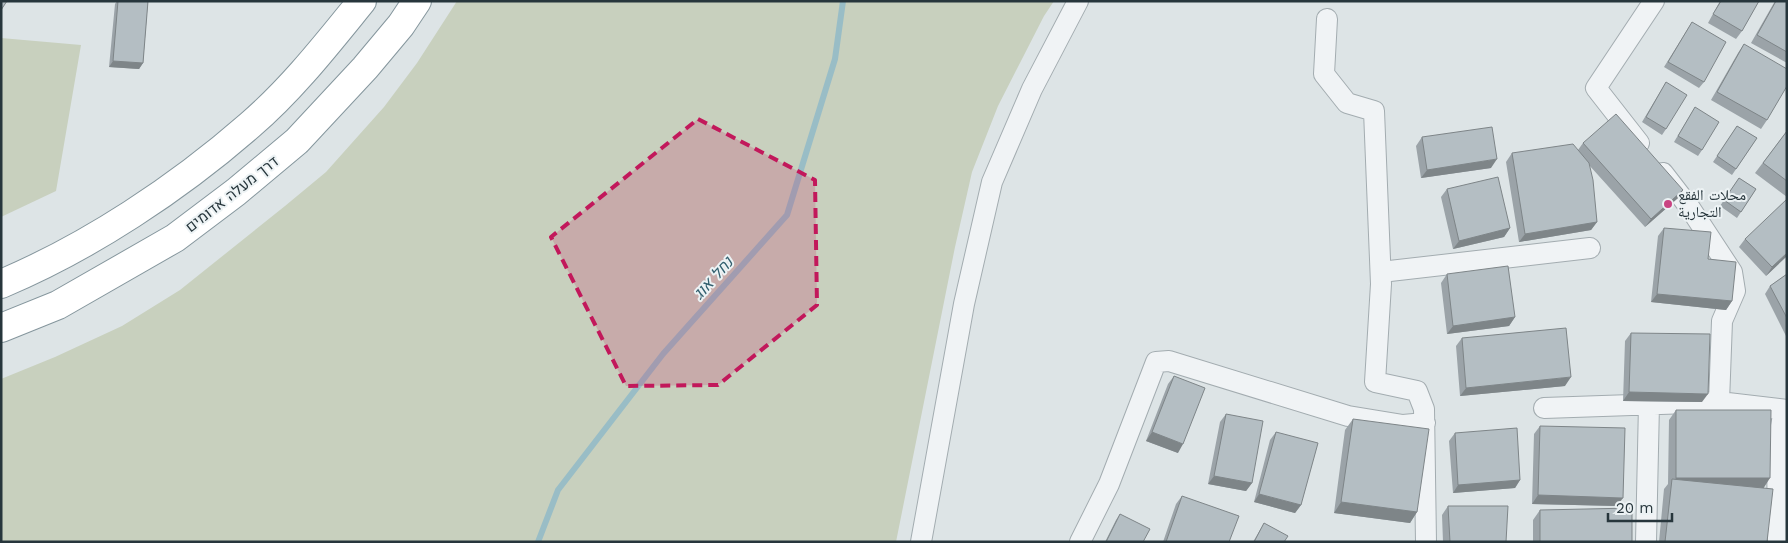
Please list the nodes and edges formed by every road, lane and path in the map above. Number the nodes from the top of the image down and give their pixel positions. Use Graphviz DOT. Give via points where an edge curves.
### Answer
graph roads {
  1 [pos="362,1"];
  2 [pos="417,1"];
  3 [pos="1078,1"];
  4 [pos="1654,1"];
  5 [pos="1327,19"];
  6 [pos="1590,248"];
  7 [pos="1381,272"];
  8 [pos="1,284"];
  9 [pos="1,328"];
  10 [pos="1719,402"];
  11 [pos="1648,404"];
  12 [pos="1544,408"];
  13 [pos="1785,410"];
  14 [pos="1425,423"];
  15 [pos="921,542"];
  16 [pos="1080,542"];
  17 [pos="1426,542"];
  18 [pos="1646,542"];
  19 [pos="1778,542"];
  1 -- 8 [label="highway" via="330,42 251,125 201,165 118,224 36,269"];
  2 -- 9 [label="highway, דרך מעלה אדומים" via="365,68 297,141 236,192 175,238 58,305"];
  3 -- 15 [label="street" via="1032,89 992,182 964,304"];
  4 -- 10 [label="street" via="1596,88 1690,208 1732,272 1735,291 1722,321"];
  5 -- 7 [label="street" via="1324,74 1347,103 1374,111"];
  6 -- 7 [label="street"];
  7 -- 14 [label="street" via="1375,382 1417,391"];
  10 -- 11 [label="street"];
  10 -- 13 [label="street"];
  11 -- 12 [label="street"];
  11 -- 18 [label="street"];
  13 -- 19 [label="street" via="1777,447"];
  14 -- 16 [label="street" via="1403,425 1348,416 1169,361 1156,362 1109,484"];
  14 -- 17 [label="street"];
}
